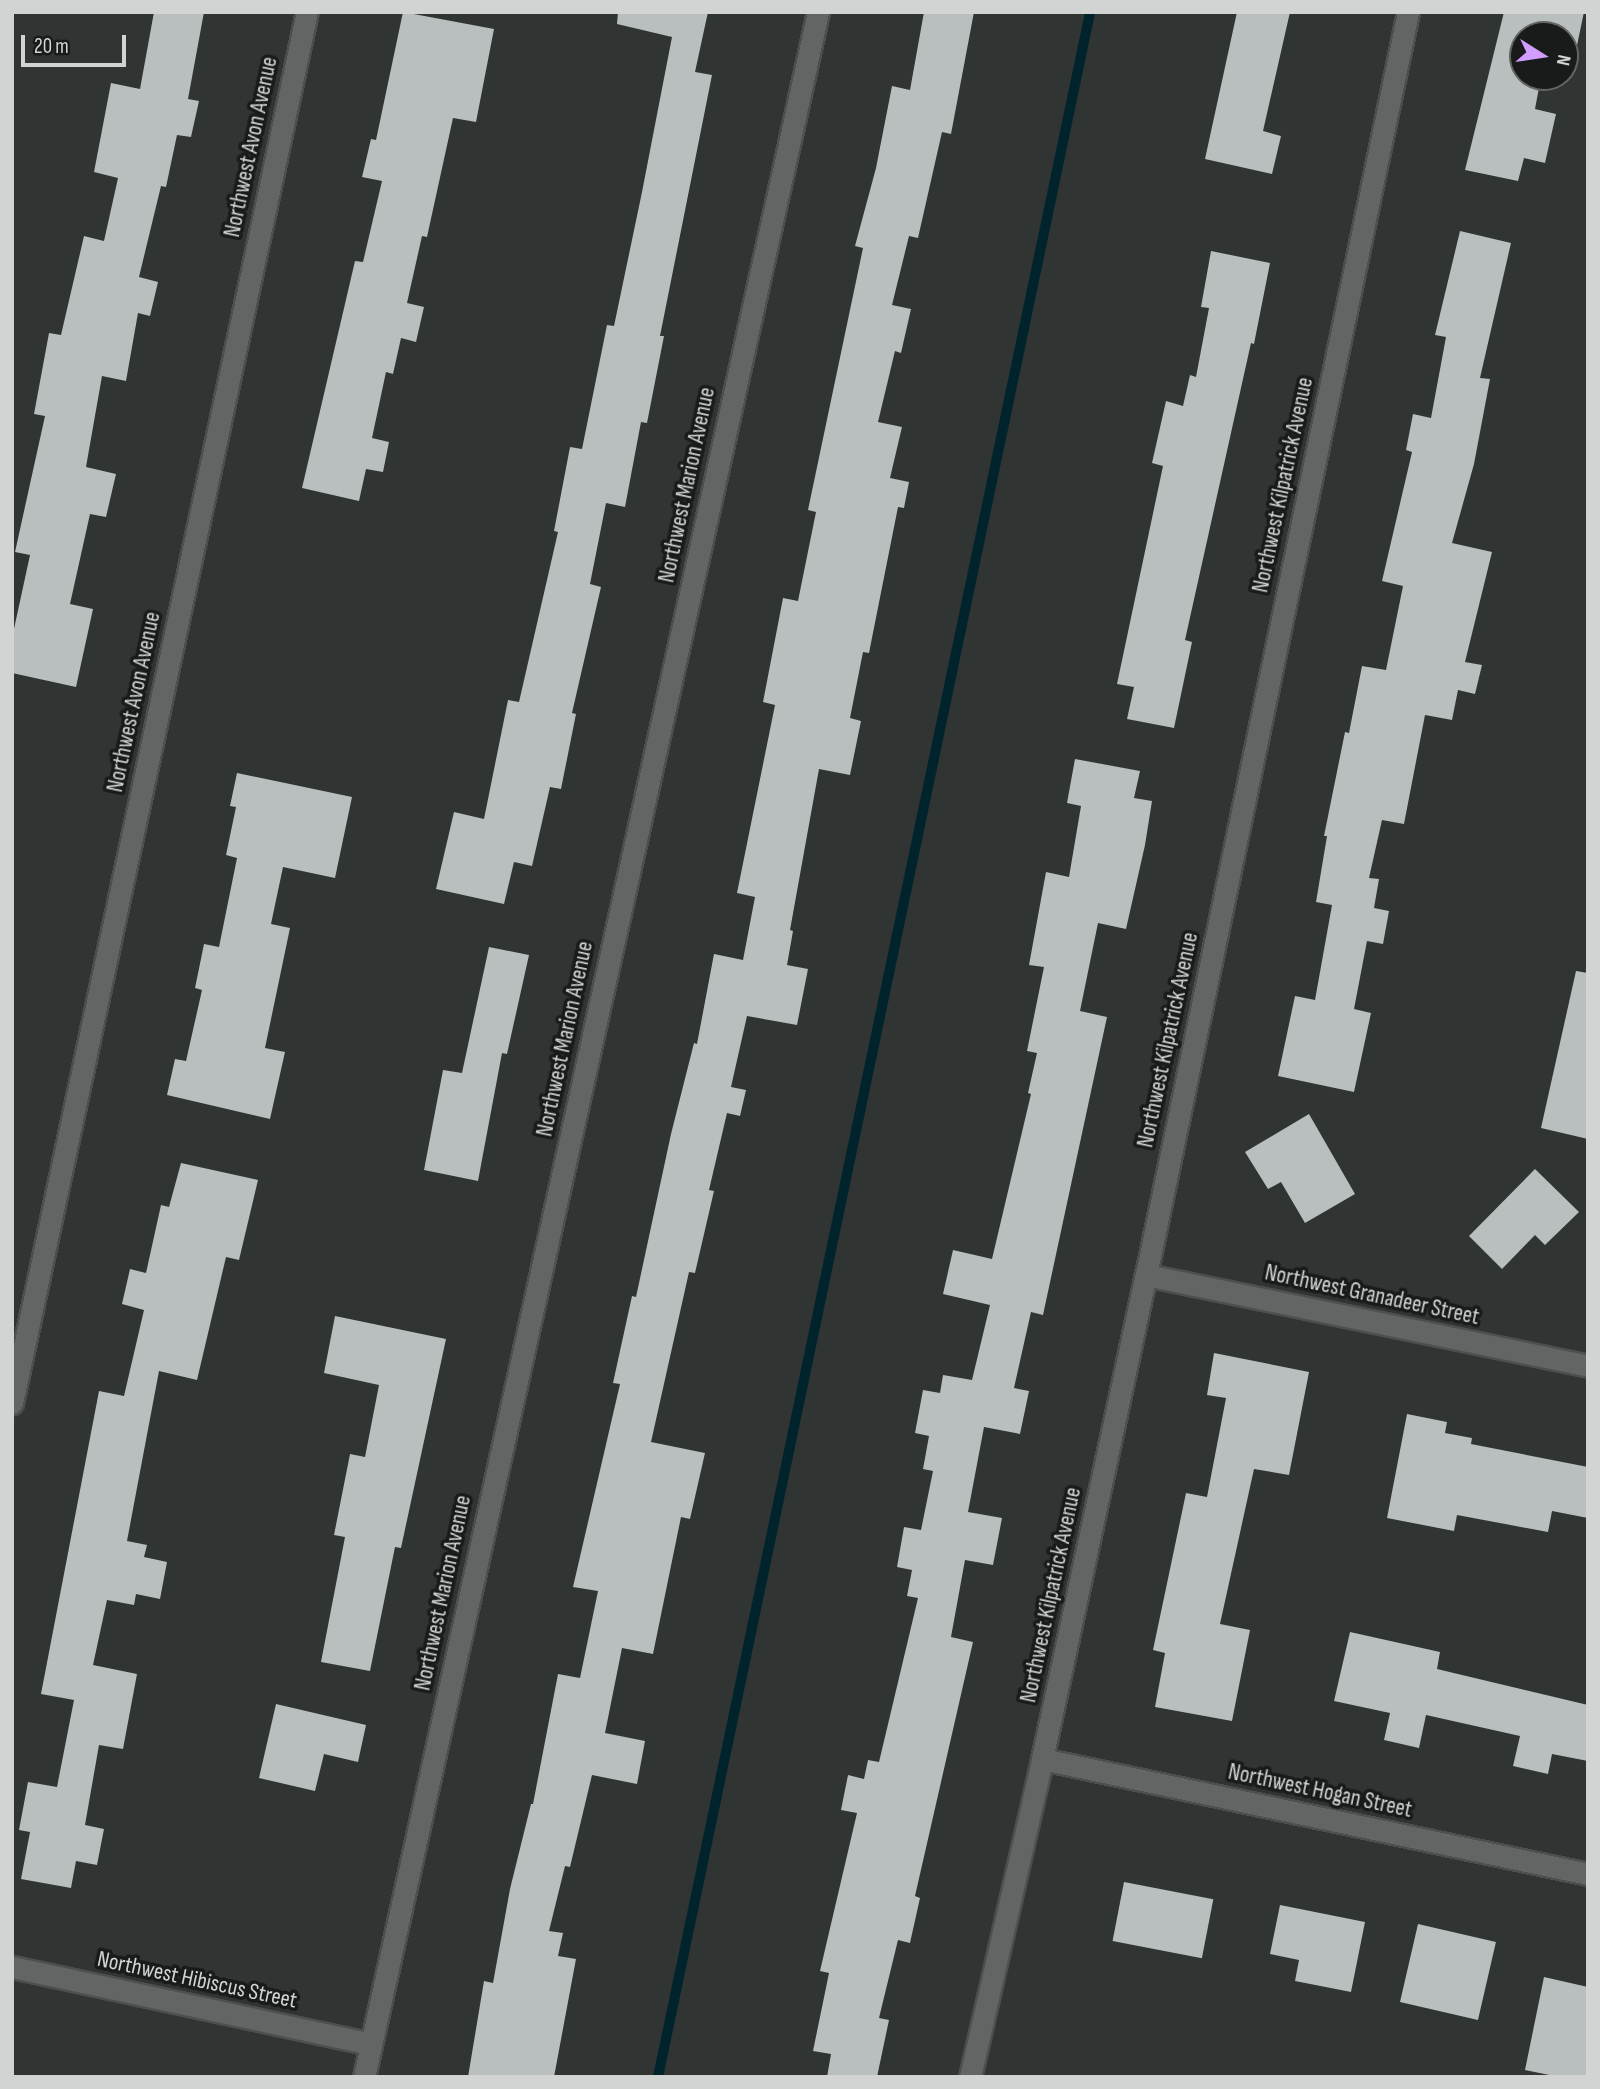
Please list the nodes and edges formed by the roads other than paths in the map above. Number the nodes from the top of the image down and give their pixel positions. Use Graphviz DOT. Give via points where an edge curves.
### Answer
graph roads {
  1 [pos="307,12"];
  2 [pos="818,12"];
  3 [pos="1408,12"];
  4 [pos="1146,1275"];
  5 [pos="1588,1366"];
  6 [pos="12,1403"];
  7 [pos="1042,1759"];
  8 [pos="1588,1874"];
  9 [pos="12,1967"];
  10 [pos="371,2044"];
  11 [pos="364,2077"];
  12 [pos="970,2077"];
  1 -- 6 [label="street, Northwest Avon Avenue"];
  2 -- 10 [label="street, Northwest Marion Avenue"];
  3 -- 4 [label="street, Northwest Kilpatrick Avenue"];
  4 -- 5 [label="street, Northwest Granadeer Street"];
  4 -- 7 [label="street, Northwest Kilpatrick Avenue"];
  7 -- 8 [label="street, Northwest Hogan Street"];
  7 -- 12 [label="street, Northwest Kilpatrick Avenue"];
  9 -- 10 [label="street, Northwest Hibiscus Street"];
  10 -- 11 [label="street, Northwest Marion Avenue"];
}
